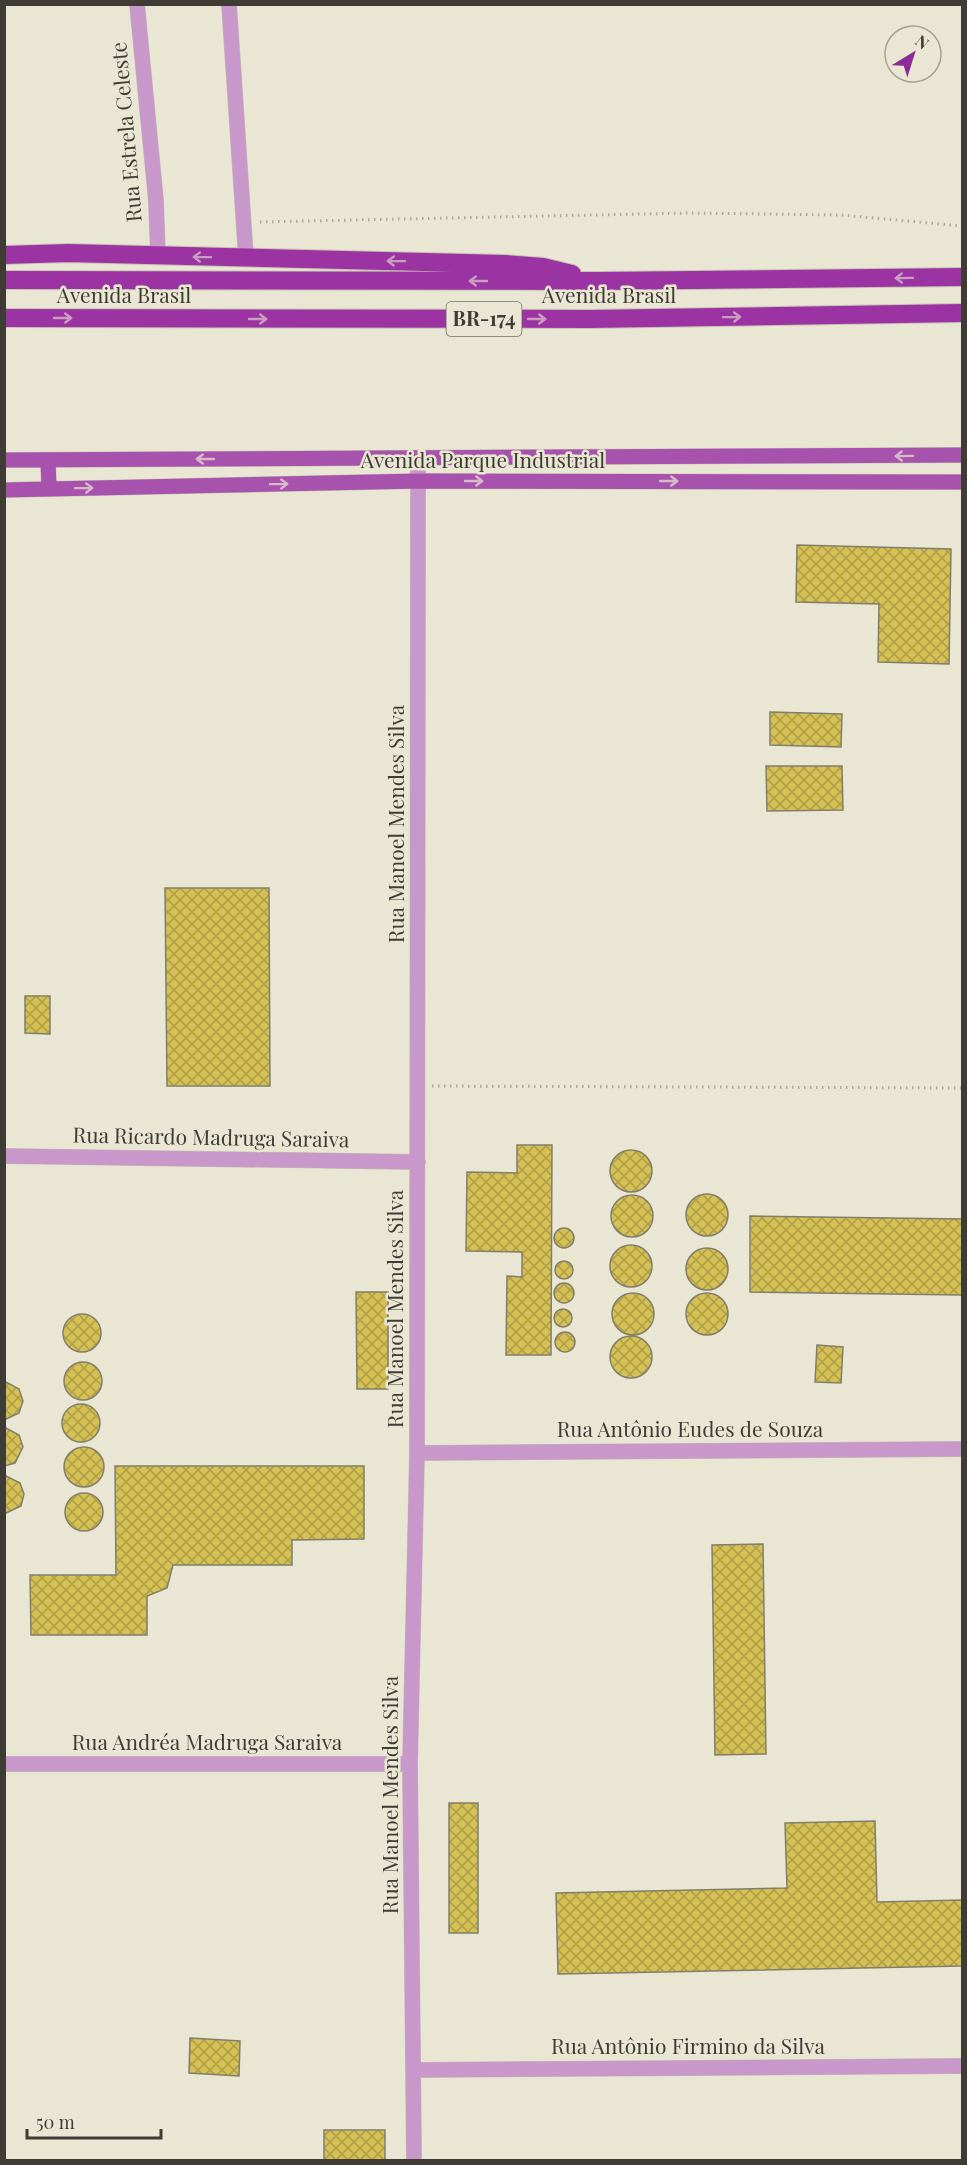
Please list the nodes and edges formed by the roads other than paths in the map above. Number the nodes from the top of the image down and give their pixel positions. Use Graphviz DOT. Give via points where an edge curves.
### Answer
graph roads {
  1 [pos="137,4"];
  2 [pos="229,4"];
  3 [pos="4,255"];
  4 [pos="158,256"];
  5 [pos="246,258"];
  6 [pos="963,277"];
  7 [pos="4,280"];
  8 [pos="600,281"];
  9 [pos="963,313"];
  10 [pos="4,318"];
  11 [pos="963,455"];
  12 [pos="778,457"];
  13 [pos="418,458"];
  14 [pos="4,460"];
  15 [pos="48,460"];
  16 [pos="419,481"];
  17 [pos="779,482"];
  18 [pos="963,482"];
  19 [pos="49,489"];
  20 [pos="4,490"];
  21 [pos="4,1156"];
  22 [pos="418,1162"];
  23 [pos="963,1449"];
  24 [pos="417,1454"];
  25 [pos="4,1764"];
  26 [pos="410,1764"];
  27 [pos="963,2066"];
  28 [pos="413,2070"];
  29 [pos="414,2160"];
  1 -- 4 [label="street, Rua Estrela Celeste"];
  2 -- 5 [label="street"];
  3 -- 4 [label="highway, BR-174"];
  5 -- 4 [label="highway, BR-174, one-way"];
  8 -- 5 [label="highway, BR-174, one-way" via="543,267 515,265"];
  6 -- 8 [label="highway, Avenida Brasil / BR-174, one-way"];
  8 -- 7 [label="highway, Avenida Brasil / BR-174, one-way"];
  10 -- 9 [label="highway, Avenida Brasil / BR-174, one-way" via="589,319"];
  11 -- 12 [label="main road, Avenida Parque Industrial, one-way"];
  12 -- 13 [label="main road, Avenida Parque Industrial"];
  12 -- 17 [label="main road"];
  13 -- 15 [label="main road, Avenida Parque Industrial, one-way"];
  13 -- 16 [label="street, Rua Manoel Mendes Silva"];
  14 -- 15 [label="main road, Avenida Parque Industrial"];
  15 -- 19 [label="main road"];
  16 -- 17 [label="main road, Avenida Parque Industrial, one-way"];
  19 -- 16 [label="main road, Avenida Parque Industrial, one-way"];
  16 -- 22 [label="street, Rua Manoel Mendes Silva"];
  17 -- 18 [label="main road, Avenida Parque Industrial"];
  19 -- 20 [label="main road, Avenida Parque Industrial"];
  21 -- 22 [label="street, Rua Ricardo Madruga Saraiva"];
  22 -- 24 [label="street, Rua Manoel Mendes Silva"];
  23 -- 24 [label="street, Rua Antônio Eudes de Souza"];
  24 -- 26 [label="street, Rua Manoel Mendes Silva"];
  25 -- 26 [label="street, Rua Andréa Madruga Saraiva"];
  26 -- 28 [label="street, Rua Manoel Mendes Silva"];
  27 -- 28 [label="street, Rua Antônio Firmino da Silva"];
  28 -- 29 [label="street, Rua Manoel Mendes Silva"];
}
